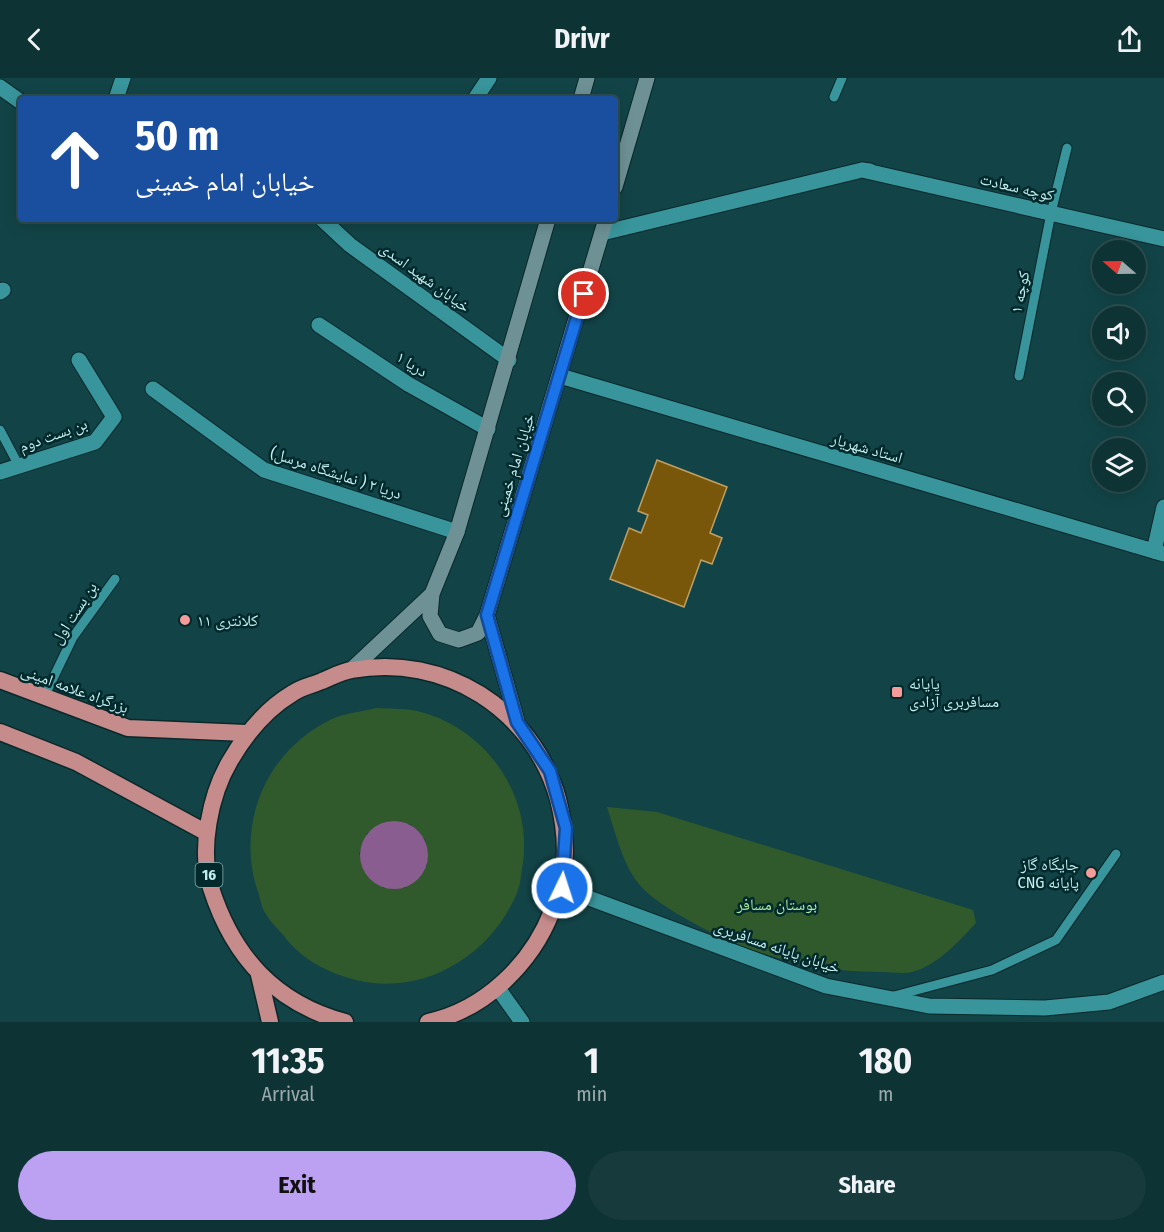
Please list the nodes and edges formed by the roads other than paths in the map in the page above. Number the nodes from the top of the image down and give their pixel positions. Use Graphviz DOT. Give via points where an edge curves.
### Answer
graph roads {
  1 [pos="123,78"];
  2 [pos="489,78"];
  3 [pos="587,78"];
  4 [pos="647,78"];
  5 [pos="842,78"];
  6 [pos="0,87"];
  7 [pos="117,96"];
  8 [pos="477,96"];
  9 [pos="582,96"];
  10 [pos="834,97"];
  11 [pos="18,100"];
  12 [pos="1067,148"];
  13 [pos="862,170"];
  14 [pos="618,177"];
  15 [pos="897,178"];
  16 [pos="1051,213"];
  17 [pos="325,222"];
  18 [pos="547,222"];
  19 [pos="604,226"];
  20 [pos="1164,239"];
  21 [pos="319,325"];
  22 [pos="79,360"];
  23 [pos="509,360"];
  24 [pos="560,376"];
  25 [pos="1019,376"];
  26 [pos="153,389"];
  27 [pos="488,429"];
  28 [pos="0,430"];
  29 [pos="19,466"];
  30 [pos="0,472"];
  31 [pos="1164,507"];
  32 [pos="457,532"];
  33 [pos="1159,553"];
  34 [pos="115,579"];
  35 [pos="432,594"];
  36 [pos="487,615"];
  37 [pos="351,670"];
  38 [pos="0,680"];
  39 [pos="44,697"];
  40 [pos="517,722"];
  41 [pos="0,732"];
  42 [pos="246,733"];
  43 [pos="207,833"];
  44 [pos="1116,854"];
  45 [pos="562,888"];
  46 [pos="260,975"];
  47 [pos="1164,982"];
  48 [pos="497,987"];
  49 [pos="887,998"];
  50 [pos="467,1008"];
  51 [pos="270,1022"];
  52 [pos="345,1022"];
  53 [pos="428,1022"];
  54 [pos="453,1022"];
  55 [pos="522,1022"];
  1 -- 7 [label="street"];
  2 -- 8 [label="street"];
  3 -- 9 [label="main road"];
  4 -- 14 [label="main road"];
  5 -- 10 [label="lane"];
  6 -- 11 [label="street"];
  12 -- 16 [label="lane, کوچه ۱"];
  13 -- 15 [label="street, کوچه سعادت"];
  13 -- 16 [label="street, کوچه سعادت"];
  13 -- 19 [label="street, کوچه سعادت"];
  16 -- 20 [label="street, کوچه سعادت"];
  16 -- 25 [label="lane, کوچه ۱"];
  17 -- 23 [label="street, خیابان شهید اسدی"];
  18 -- 23 [label="main road"];
  19 -- 24 [label="main road, خیابان امام خمینی"];
  21 -- 27 [label="street, دریا ۱" via="408,384"];
  22 -- 29 [label="street, بن بست دوم" via="114,417 95,442"];
  23 -- 27 [label="main road"];
  24 -- 33 [label="street, استاد شهریار"];
  24 -- 36 [label="main road, خیابان امام خمینی"];
  26 -- 32 [label="street, دریا ۲ ( نمایشگاه مرسل)" via="264,470"];
  27 -- 32 [label="main road"];
  28 -- 29 [label="lane"];
  29 -- 30 [label="street, بن بست دوم"];
  31 -- 33 [label="street"];
  32 -- 35 [label="main road"];
  34 -- 39 [label="lane, بن بست اول" via="73,637"];
  35 -- 36 [label="main road" via="430,616 440,634 459,640 478,633"];
  35 -- 37 [label="main road"];
  36 -- 40 [label="main road"];
  37 -- 40 [label="highway, 16" via="411,667 468,685"];
  37 -- 42 [label="highway, 16" via="293,692"];
  38 -- 39 [label="highway, بزرگراه علامه امینی"];
  39 -- 42 [label="highway, بزرگراه علامه امینی" via="128,728"];
  40 -- 45 [label="highway, 16" via="550,771 566,828"];
  41 -- 43 [label="highway" via="76,762"];
  42 -- 43 [label="highway, 16" via="219,780"];
  43 -- 46 [label="highway, 16" via="210,885 228,934"];
  44 -- 49 [label="lane" via="1056,940 992,970"];
  45 -- 48 [label="highway, 16" via="542,937 510,978"];
  45 -- 49 [label="street, خیابان پایانه مسافربری" via="826,986"];
  46 -- 51 [label="highway, 16"];
  46 -- 52 [label="highway, 16" via="288,999 322,1016"];
  47 -- 49 [label="street, خیابان پایانه مسافربری" via="1109,1002 1045,1008 929,1006"];
  48 -- 50 [label="highway, 16"];
  48 -- 55 [label="street"];
  50 -- 53 [label="highway, 16"];
  50 -- 54 [label="highway, 16"];
}
